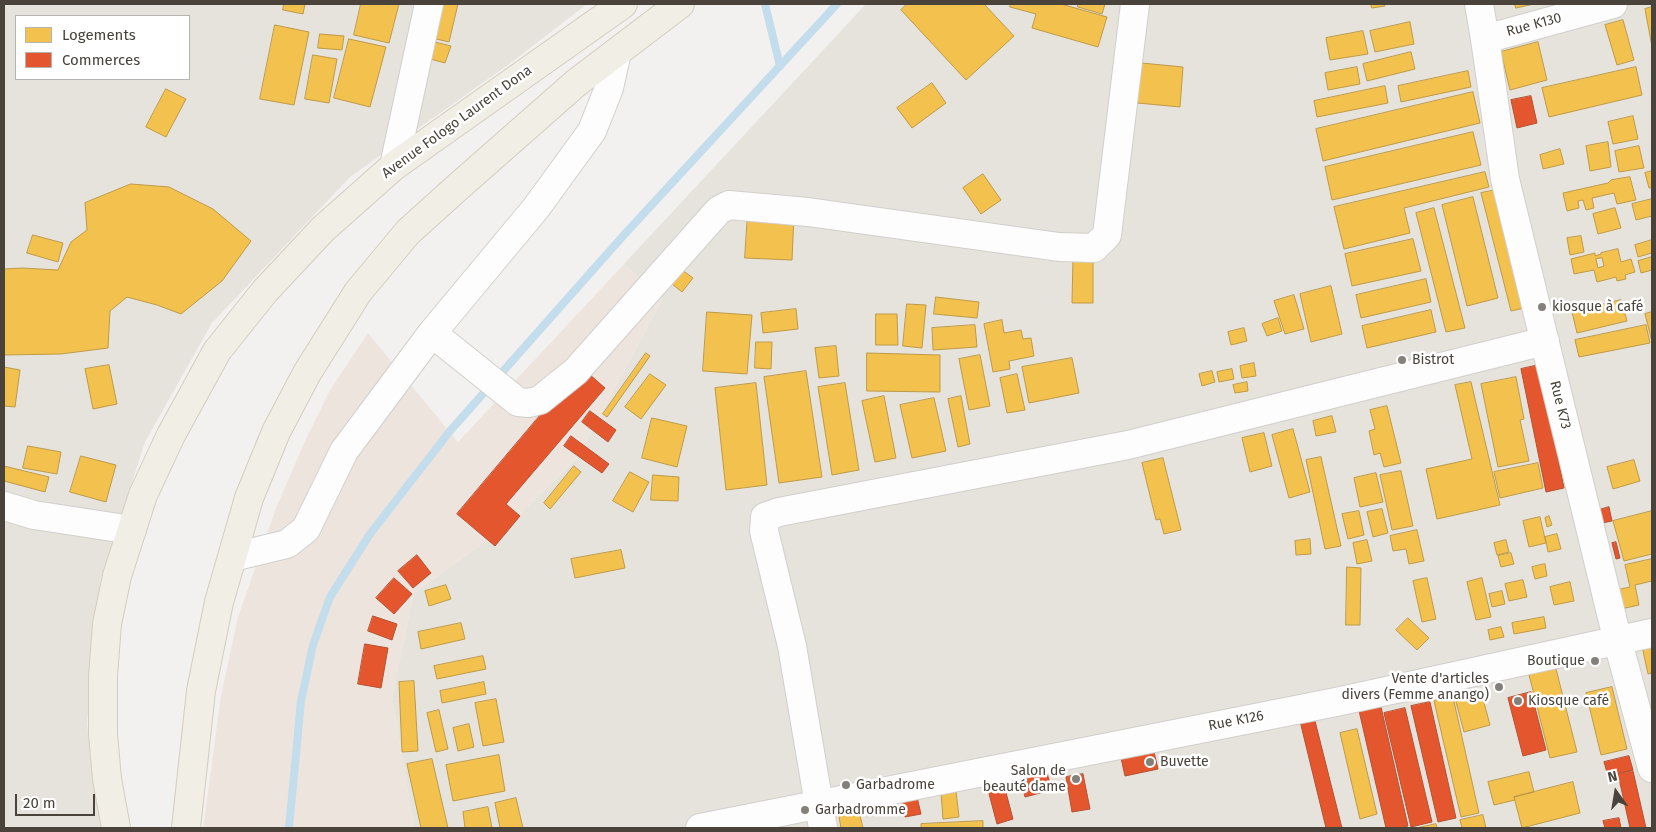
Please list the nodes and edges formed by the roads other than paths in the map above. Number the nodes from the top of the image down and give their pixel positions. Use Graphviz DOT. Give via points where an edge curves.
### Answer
graph roads {
  1 [pos="429,4"];
  2 [pos="623,4"];
  3 [pos="680,4"];
  4 [pos="1135,4"];
  5 [pos="1479,4"];
  6 [pos="1613,4"];
  7 [pos="1485,39"];
  8 [pos="617,52"];
  9 [pos="394,166"];
  10 [pos="432,333"];
  11 [pos="1545,341"];
  12 [pos="4,506"];
  13 [pos="132,530"];
  14 [pos="233,557"];
  15 [pos="1652,633"];
  16 [pos="1618,642"];
  17 [pos="1652,768"];
  18 [pos="821,817"];
  19 [pos="116,828"];
  20 [pos="186,828"];
  21 [pos="700,828"];
  1 -- 9 [label="street"];
  2 -- 9 [label="main road, Avenue Fologo Laurent Dona"];
  3 -- 8 [label="main road"];
  4 -- 10 [label="street" via="1107,235 1094,248 1059,247 808,212 729,205 719,210 576,370 540,400 518,402"];
  5 -- 7 [label="street, Rue K73"];
  6 -- 7 [label="street, Rue K130"];
  7 -- 11 [label="street, Rue K73" via="1505,179"];
  8 -- 10 [label="street" via="609,88 592,131 536,208"];
  8 -- 14 [label="main road" via="576,83 408,232 358,292 307,373 276,432 249,498"];
  9 -- 13 [label="main road, Avenue Fologo Laurent Dona" via="323,229 265,291 217,351 171,435 143,496"];
  10 -- 14 [label="street" via="344,451 306,528 287,544"];
  11 -- 16 [label="street, Rue K73"];
  11 -- 18 [label="street" via="1128,445 778,512 766,517 764,531 792,646"];
  12 -- 13 [label="street" via="34,515"];
  13 -- 19 [label="main road, Avenue Fologo Laurent Dona" via="109,614 103,676 104,743"];
  14 -- 20 [label="main road" via="219,602 200,691"];
  15 -- 16 [label="street, Rue K126"];
  16 -- 17 [label="street, Rue K73"];
  16 -- 18 [label="street, Rue K126"];
  18 -- 21 [label="street, Rue K126"];
}
